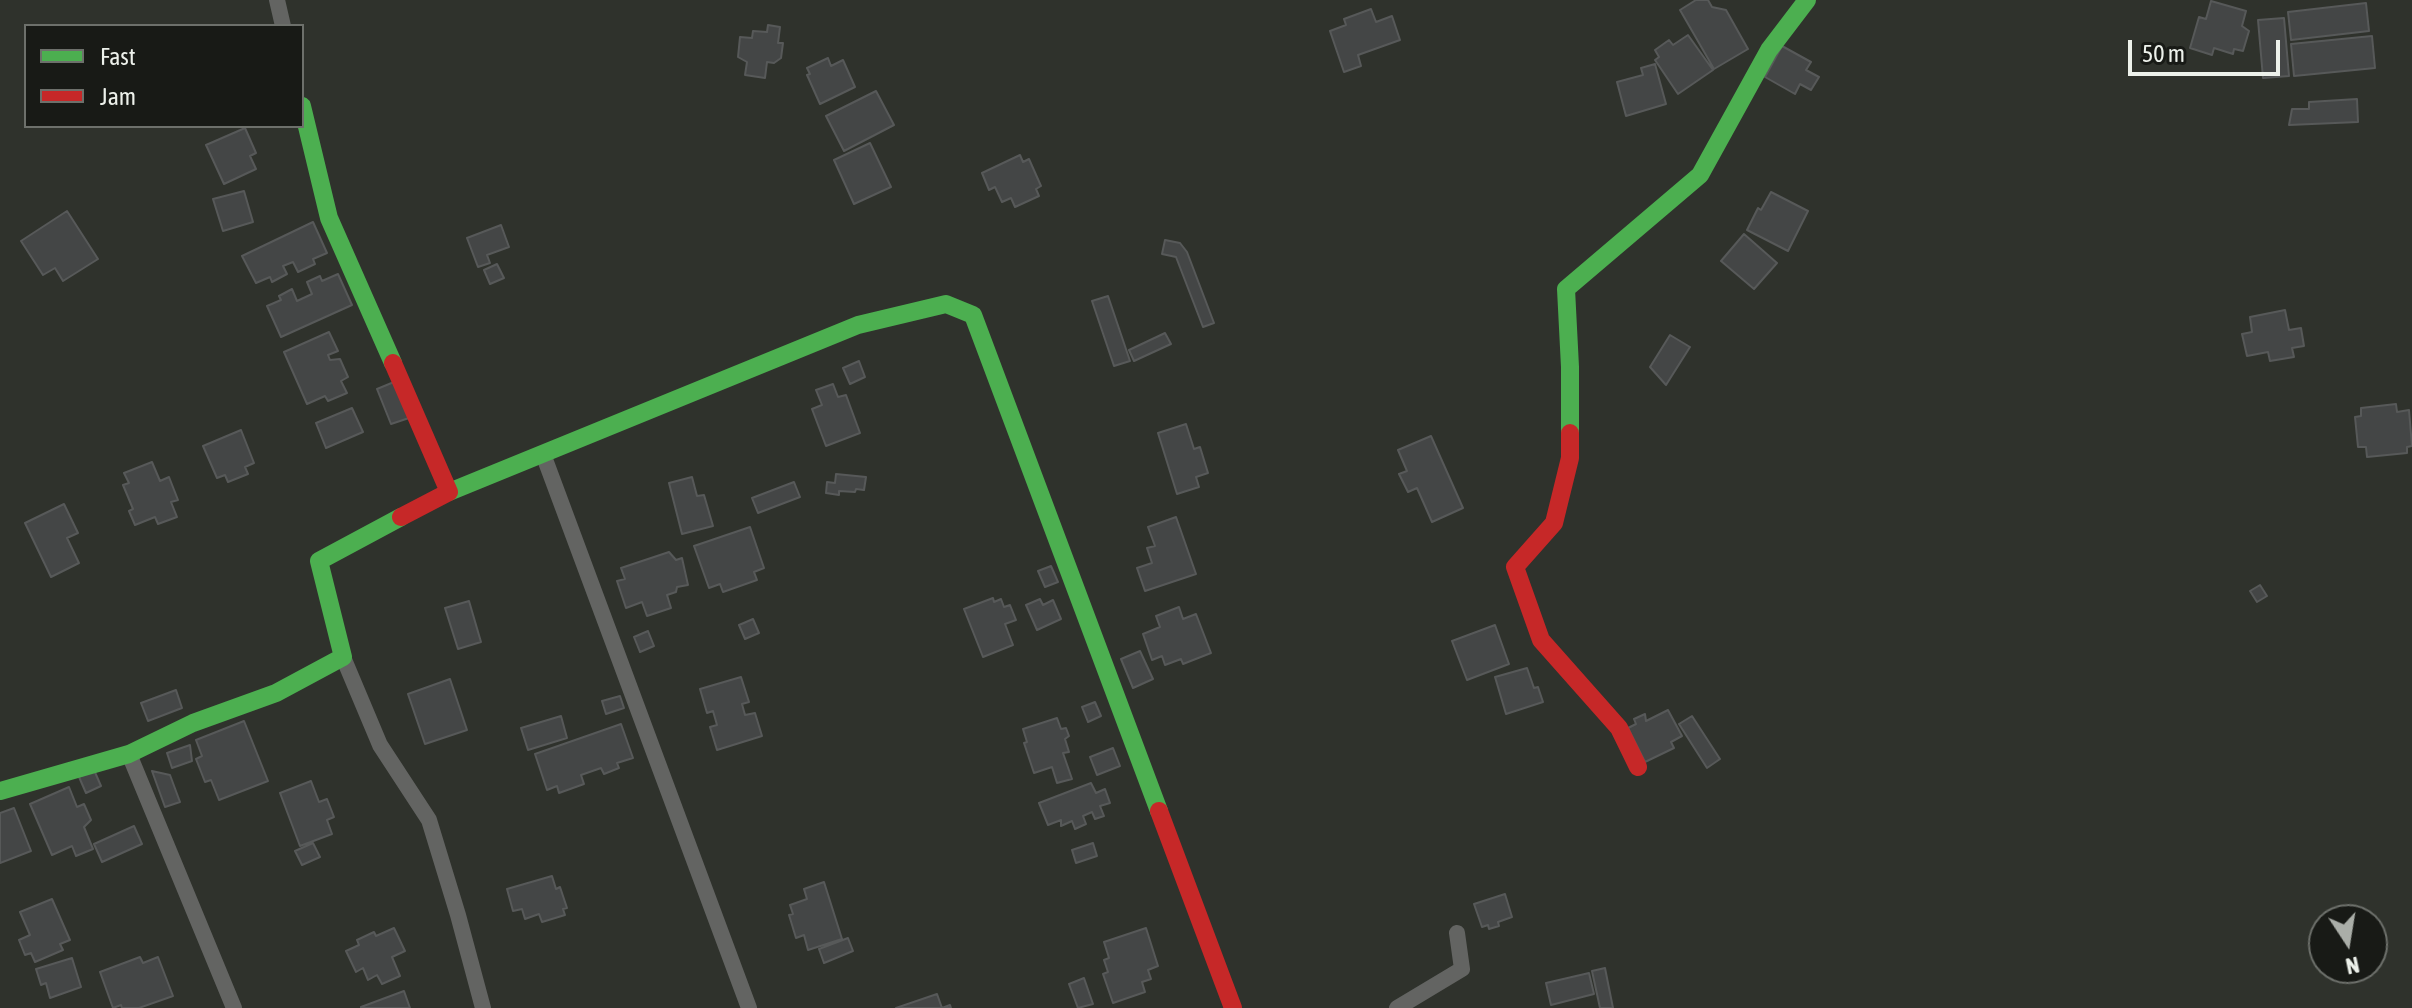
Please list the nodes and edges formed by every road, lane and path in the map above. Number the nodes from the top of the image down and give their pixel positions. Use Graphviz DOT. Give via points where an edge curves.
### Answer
graph roads {
  1 [pos="277,0"];
  2 [pos="1807,0"];
  3 [pos="283,24"];
  4 [pos="304,114"];
  5 [pos="543,454"];
  6 [pos="449,492"];
  7 [pos="343,657"];
  8 [pos="129,754"];
  9 [pos="1638,767"];
  10 [pos="0,791"];
  11 [pos="1457,933"];
  12 [pos="234,1008"];
  13 [pos="483,1008"];
  14 [pos="749,1008"];
  15 [pos="1233,1008"];
  16 [pos="1397,1008"];
  1 -- 3 [label="street"];
  2 -- 9 [label="street" via="1769,50 1700,175 1566,289 1570,458 1554,523 1515,567 1541,640 1619,728"];
  4 -- 6 [label="street" via="329,218"];
  5 -- 6 [label="street"];
  5 -- 14 [label="street"];
  5 -- 15 [label="street" via="858,325 946,304 973,315"];
  6 -- 7 [label="street" via="319,561"];
  7 -- 8 [label="street" via="276,693 193,723"];
  7 -- 13 [label="street" via="380,745 429,820"];
  8 -- 10 [label="street"];
  8 -- 12 [label="street"];
  11 -- 16 [label="street" via="1462,969"];
}
